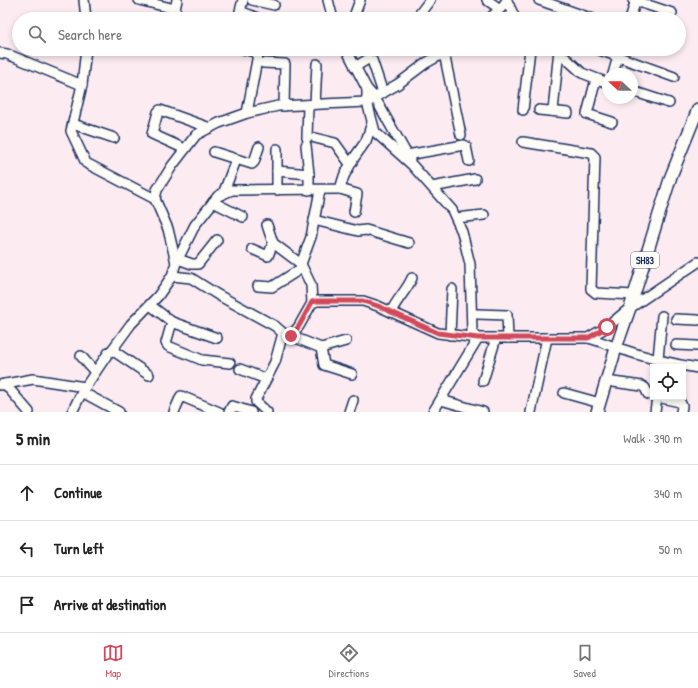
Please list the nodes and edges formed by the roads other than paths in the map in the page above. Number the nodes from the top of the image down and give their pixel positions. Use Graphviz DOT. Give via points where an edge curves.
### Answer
graph roads {
  1 [pos="84,0"];
  2 [pos="139,0"];
  3 [pos="243,0"];
  4 [pos="252,0"];
  5 [pos="328,0"];
  6 [pos="360,0"];
  7 [pos="486,0"];
  8 [pos="539,0"];
  9 [pos="635,0"];
  10 [pos="426,1"];
  11 [pos="507,1"];
  12 [pos="176,4"];
  13 [pos="274,5"];
  14 [pos="500,9"];
  15 [pos="85,12"];
  16 [pos="239,12"];
  17 [pos="331,12"];
  18 [pos="356,12"];
  19 [pos="420,12"];
  20 [pos="497,12"];
  21 [pos="512,12"];
  22 [pos="573,12"];
  23 [pos="632,12"];
  24 [pos="669,12"];
  25 [pos="0,53"];
  26 [pos="84,56"];
  27 [pos="257,56"];
  28 [pos="350,56"];
  29 [pos="439,56"];
  30 [pos="448,56"];
  31 [pos="529,56"];
  32 [pos="558,56"];
  33 [pos="565,56"];
  34 [pos="617,56"];
  35 [pos="625,56"];
  36 [pos="263,63"];
  37 [pos="317,64"];
  38 [pos="355,67"];
  39 [pos="614,68"];
  40 [pos="674,77"];
  41 [pos="596,79"];
  42 [pos="602,81"];
  43 [pos="78,83"];
  44 [pos="638,93"];
  45 [pos="375,98"];
  46 [pos="669,103"];
  47 [pos="311,104"];
  48 [pos="284,106"];
  49 [pos="698,109"];
  50 [pos="523,110"];
  51 [pos="539,110"];
  52 [pos="553,111"];
  53 [pos="247,113"];
  54 [pos="568,113"];
  55 [pos="612,122"];
  56 [pos="72,124"];
  57 [pos="389,124"];
  58 [pos="698,127"];
  59 [pos="210,128"];
  60 [pos="374,128"];
  61 [pos="394,132"];
  62 [pos="461,136"];
  63 [pos="114,138"];
  64 [pos="383,140"];
  65 [pos="309,141"];
  66 [pos="523,142"];
  67 [pos="259,147"];
  68 [pos="185,149"];
  69 [pos="277,149"];
  70 [pos="214,152"];
  71 [pos="407,155"];
  72 [pos="236,160"];
  73 [pos="469,161"];
  74 [pos="350,164"];
  75 [pos="412,165"];
  76 [pos="277,171"];
  77 [pos="309,174"];
  78 [pos="475,179"];
  79 [pos="432,187"];
  80 [pos="340,189"];
  81 [pos="277,190"];
  82 [pos="309,190"];
  83 [pos="320,190"];
  84 [pos="223,194"];
  85 [pos="155,199"];
  86 [pos="213,202"];
  87 [pos="354,212"];
  88 [pos="484,216"];
  89 [pos="243,217"];
  90 [pos="456,218"];
  91 [pos="314,220"];
  92 [pos="267,225"];
  93 [pos="217,240"];
  94 [pos="409,243"];
  95 [pos="273,244"];
  96 [pos="252,249"];
  97 [pos="177,261"];
  98 [pos="698,262"];
  99 [pos="302,266"];
  100 [pos="172,276"];
  101 [pos="412,278"];
  102 [pos="258,286"];
  103 [pos="452,289"];
  104 [pos="312,302"];
  105 [pos="634,302"];
  106 [pos="150,305"];
  107 [pos="391,312"];
  108 [pos="477,314"];
  109 [pos="662,316"];
  110 [pos="676,319"];
  111 [pos="698,320"];
  112 [pos="172,322"];
  113 [pos="287,334"];
  114 [pos="450,335"];
  115 [pos="217,338"];
  116 [pos="478,338"];
  117 [pos="496,338"];
  118 [pos="508,338"];
  119 [pos="547,338"];
  120 [pos="588,338"];
  121 [pos="346,341"];
  122 [pos="676,345"];
  123 [pos="698,346"];
  124 [pos="321,348"];
  125 [pos="619,349"];
  126 [pos="112,350"];
  127 [pos="81,356"];
  128 [pos="658,359"];
  129 [pos="230,363"];
  130 [pos="698,368"];
  131 [pos="240,369"];
  132 [pos="95,372"];
  133 [pos="352,374"];
  134 [pos="149,375"];
  135 [pos="266,379"];
  136 [pos="483,381"];
  137 [pos="613,382"];
  138 [pos="3,384"];
  139 [pos="83,389"];
  140 [pos="564,394"];
  141 [pos="650,395"];
  142 [pos="353,400"];
  143 [pos="441,400"];
  144 [pos="657,400"];
  145 [pos="671,400"];
  146 [pos="256,402"];
  147 [pos="600,409"];
  148 [pos="29,412"];
  149 [pos="72,412"];
  150 [pos="119,412"];
  151 [pos="174,412"];
  152 [pos="219,412"];
  153 [pos="229,412"];
  154 [pos="251,412"];
  155 [pos="266,412"];
  156 [pos="349,412"];
  157 [pos="433,412"];
  158 [pos="483,412"];
  159 [pos="531,412"];
  160 [pos="655,412"];
  161 [pos="681,412"];
  1 -- 15 [label="street"];
  2 -- 12 [label="street"];
  3 -- 16 [label="street"];
  4 -- 13 [label="street"];
  5 -- 17 [label="street"];
  6 -- 18 [label="street"];
  7 -- 14 [label="street"];
  8 -- 22 [label="street"];
  9 -- 23 [label="street"];
  9 -- 24 [label="street"];
  10 -- 19 [label="street"];
  11 -- 14 [label="street"];
  11 -- 21 [label="street"];
  14 -- 20 [label="street"];
  25 -- 43 [label="street"];
  26 -- 43 [label="street"];
  27 -- 53 [label="street"];
  28 -- 38 [label="street"];
  29 -- 45 [label="street"];
  30 -- 62 [label="street"];
  31 -- 50 [label="street"];
  32 -- 52 [label="street"];
  33 -- 41 [label="street" via="582,73"];
  34 -- 39 [label="street"];
  35 -- 40 [label="street"];
  36 -- 48 [label="street" via="285,64"];
  37 -- 47 [label="street"];
  38 -- 45 [label="street"];
  38 -- 45 [label="street" via="368,59 372,60"];
  41 -- 42 [label="street"];
  41 -- 55 [label="street" via="587,114"];
  43 -- 56 [label="street"];
  44 -- 46 [label="street"];
  45 -- 47 [label="street"];
  45 -- 57 [label="street"];
  45 -- 60 [label="street"];
  47 -- 48 [label="street"];
  47 -- 65 [label="street"];
  48 -- 53 [label="street"];
  49 -- 105 [label="main road, SH83" via="671,176"];
  51 -- 52 [label="street"];
  52 -- 54 [label="street"];
  53 -- 59 [label="street"];
  56 -- 63 [label="street"];
  56 -- 85 [label="street" via="72,131 88,165"];
  57 -- 60 [label="street"];
  57 -- 61 [label="street"];
  58 -- 105 [label="main road, SH83"];
  59 -- 68 [label="street" via="196,135"];
  59 -- 68 [label="street" via="160,110 152,134"];
  60 -- 64 [label="street"];
  60 -- 74 [label="street"];
  61 -- 64 [label="street"];
  61 -- 71 [label="street"];
  64 -- 75 [label="street"];
  65 -- 74 [label="street" via="335,143"];
  65 -- 77 [label="street"];
  66 -- 105 [label="street" via="593,154 591,289 596,293"];
  67 -- 72 [label="street" via="253,164"];
  68 -- 85 [label="street" via="157,190"];
  69 -- 76 [label="street"];
  70 -- 72 [label="street"];
  71 -- 73 [label="street" via="464,145 468,148"];
  71 -- 75 [label="street"];
  72 -- 84 [label="street"];
  74 -- 80 [label="street"];
  75 -- 79 [label="street"];
  76 -- 77 [label="street"];
  76 -- 81 [label="street"];
  77 -- 82 [label="street"];
  78 -- 79 [label="street"];
  79 -- 90 [label="street"];
  80 -- 83 [label="street"];
  80 -- 87 [label="street" via="357,194"];
  81 -- 82 [label="street"];
  81 -- 84 [label="street" via="232,190"];
  82 -- 83 [label="street"];
  83 -- 91 [label="street"];
  84 -- 86 [label="street"];
  85 -- 97 [label="street" via="168,229"];
  86 -- 89 [label="street"];
  86 -- 97 [label="street" via="194,225"];
  88 -- 90 [label="street"];
  90 -- 116 [label="street" via="470,264 472,332"];
  91 -- 94 [label="street" via="358,231 366,230"];
  91 -- 99 [label="street"];
  92 -- 95 [label="street"];
  93 -- 97 [label="street" via="198,264"];
  95 -- 96 [label="street" via="268,256"];
  95 -- 99 [label="street"];
  97 -- 100 [label="street"];
  98 -- 105 [label="street"];
  99 -- 102 [label="street" via="272,287"];
  99 -- 104 [label="street" via="311,286"];
  100 -- 106 [label="street"];
  100 -- 113 [label="street" via="191,278"];
  101 -- 107 [label="street"];
  103 -- 114 [label="street"];
  104 -- 107 [label="street" via="363,301"];
  104 -- 113 [label="street" via="299,326"];
  105 -- 120 [label="street" via="607,327"];
  105 -- 125 [label="main road, SH83"];
  106 -- 112 [label="street"];
  106 -- 126 [label="street" via="131,324"];
  107 -- 114 [label="street" via="438,333"];
  108 -- 118 [label="street" via="507,315"];
  109 -- 128 [label="street"];
  110 -- 111 [label="street"];
  112 -- 115 [label="street"];
  112 -- 129 [label="street" via="166,343 168,346 202,360"];
  113 -- 124 [label="street"];
  113 -- 135 [label="street"];
  114 -- 116 [label="street"];
  116 -- 117 [label="street"];
  116 -- 143 [label="street"];
  117 -- 118 [label="street"];
  117 -- 136 [label="street"];
  118 -- 119 [label="street"];
  119 -- 120 [label="street"];
  119 -- 159 [label="street"];
  120 -- 125 [label="street"];
  121 -- 124 [label="street"];
  122 -- 123 [label="street"];
  124 -- 133 [label="street" via="324,365"];
  125 -- 128 [label="street"];
  125 -- 137 [label="main road, SH83"];
  125 -- 147 [label="main road, SH83"];
  126 -- 132 [label="street"];
  126 -- 134 [label="street"];
  127 -- 132 [label="street"];
  128 -- 130 [label="street"];
  131 -- 135 [label="street"];
  132 -- 139 [label="street"];
  135 -- 146 [label="street"];
  137 -- 141 [label="street" via="642,386"];
  137 -- 147 [label="main road, SH83"];
  138 -- 139 [label="street" via="33,379"];
  138 -- 148 [label="street"];
  139 -- 149 [label="street"];
  139 -- 150 [label="street"];
  140 -- 147 [label="street"];
  142 -- 156 [label="street"];
  143 -- 157 [label="street"];
  143 -- 158 [label="street"];
  144 -- 160 [label="street"];
  145 -- 161 [label="street" via="680,402"];
  146 -- 154 [label="street"];
  146 -- 155 [label="street"];
  151 -- 152 [label="street" via="181,396"];
  153 -- 154 [label="street" via="232,406"];
}
